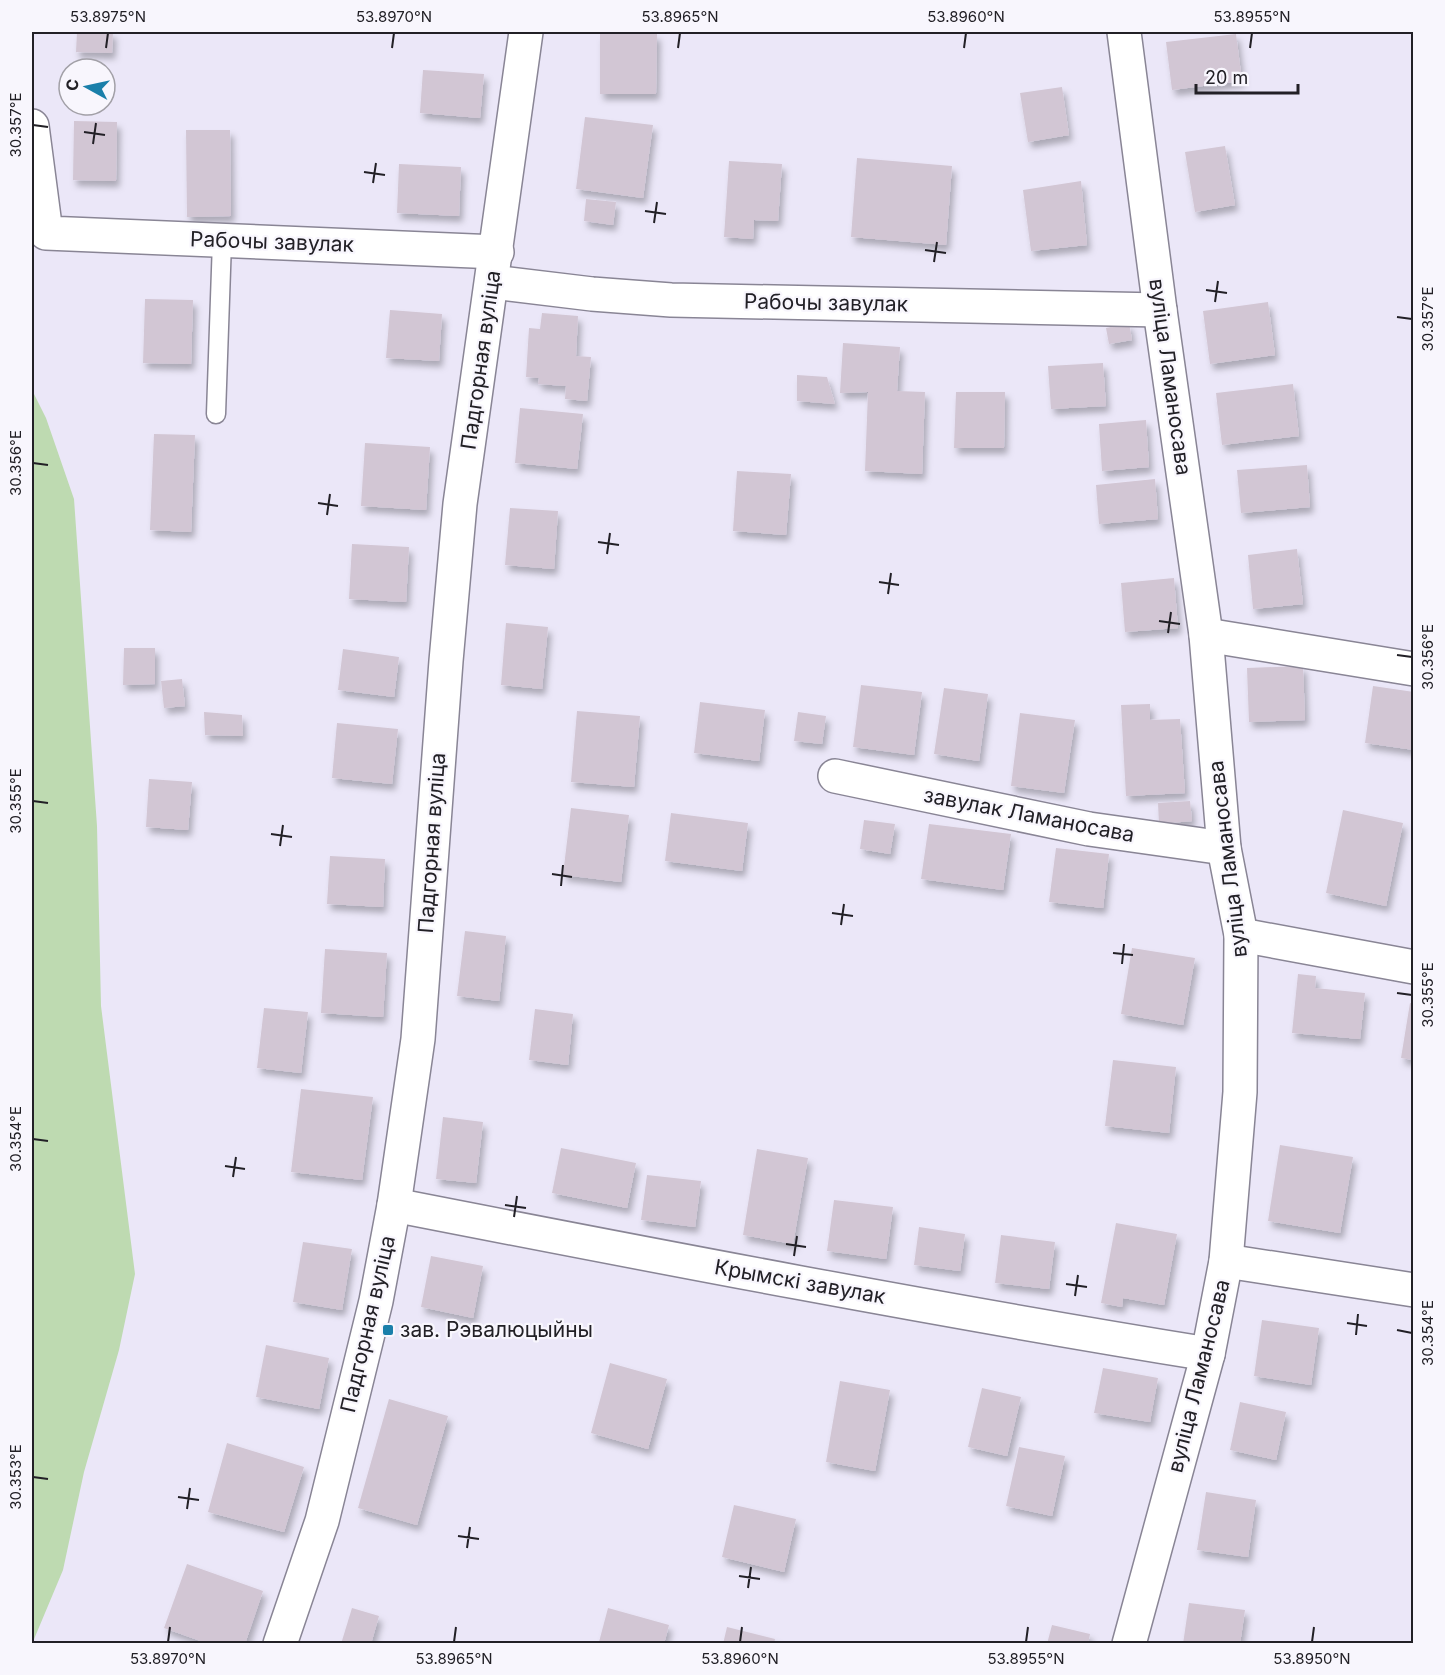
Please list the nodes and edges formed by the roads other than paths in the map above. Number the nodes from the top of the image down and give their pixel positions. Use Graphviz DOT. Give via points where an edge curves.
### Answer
graph roads {
  1 [pos="526,32"];
  2 [pos="1124,32"];
  3 [pos="32,126"];
  4 [pos="222,241"];
  5 [pos="495,267"];
  6 [pos="1160,310"];
  7 [pos="216,414"];
  8 [pos="1206,635"];
  9 [pos="1413,669"];
  10 [pos="835,776"];
  11 [pos="1224,848"];
  12 [pos="1241,935"];
  13 [pos="1413,967"];
  14 [pos="394,1205"];
  15 [pos="1226,1261"];
  16 [pos="1413,1290"];
  17 [pos="1208,1354"];
  18 [pos="280,1644"];
  19 [pos="1129,1644"];
  1 -- 5 [label="street, Падгорная вуліца"];
  2 -- 6 [label="street, вуліца Ламаносава"];
  3 -- 4 [label="street, Рабочы завулак" via="46,233"];
  4 -- 5 [label="street, Рабочы завулак"];
  4 -- 7 [label="lane"];
  5 -- 6 [label="street, Рабочы завулак" via="592,294 671,300"];
  5 -- 14 [label="street, Падгорная вуліца" via="460,504 418,1039"];
  6 -- 8 [label="street, вуліца Ламаносава"];
  8 -- 9 [label="street"];
  8 -- 11 [label="street, вуліца Ламаносава"];
  10 -- 11 [label="street, завулак Ламаносава" via="1089,829"];
  11 -- 12 [label="street, вуліца Ламаносава"];
  12 -- 13 [label="street"];
  12 -- 15 [label="street, вуліца Ламаносава" via="1240,1092"];
  14 -- 17 [label="street, Крымскі завулак" via="805,1285"];
  14 -- 18 [label="street, Падгорная вуліца" via="376,1301 322,1521"];
  15 -- 16 [label="street"];
  15 -- 17 [label="street, вуліца Ламаносава"];
  17 -- 19 [label="street, вуліца Ламаносава"];
}
